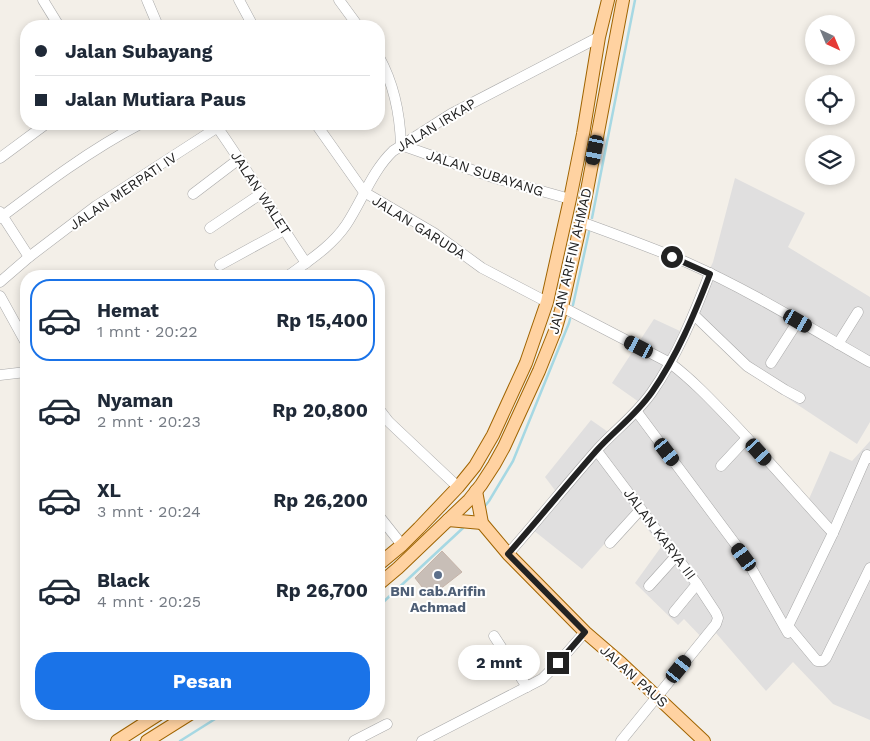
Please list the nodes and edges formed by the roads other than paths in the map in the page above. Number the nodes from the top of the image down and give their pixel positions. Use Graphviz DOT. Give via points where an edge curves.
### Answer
graph roads {
  1 [pos="44,0"];
  2 [pos="147,0"];
  3 [pos="238,0"];
  4 [pos="339,0"];
  5 [pos="607,4"];
  6 [pos="622,5"];
  7 [pos="56,20"];
  8 [pos="155,20"];
  9 [pos="250,20"];
  10 [pos="354,20"];
  11 [pos="599,37"];
  12 [pos="385,68"];
  13 [pos="38,130"];
  14 [pos="130,130"];
  15 [pos="211,130"];
  16 [pos="220,130"];
  17 [pos="320,130"];
  18 [pos="401,145"];
  19 [pos="0,158"];
  20 [pos="239,159"];
  21 [pos="364,192"];
  22 [pos="262,193"];
  23 [pos="193,194"];
  24 [pos="570,200"];
  25 [pos="1,216"];
  26 [pos="581,222"];
  27 [pos="210,228"];
  28 [pos="284,230"];
  29 [pos="29,257"];
  30 [pos="306,262"];
  31 [pos="220,265"];
  32 [pos="296,270"];
  33 [pos="710,274"];
  34 [pos="0,282"];
  35 [pos="0,296"];
  36 [pos="547,302"];
  37 [pos="562,306"];
  38 [pos="858,312"];
  39 [pos="694,315"];
  40 [pos="798,321"];
  41 [pos="20,332"];
  42 [pos="838,344"];
  43 [pos="870,362"];
  44 [pos="670,363"];
  45 [pos="770,363"];
  46 [pos="20,373"];
  47 [pos="0,376"];
  48 [pos="800,398"];
  49 [pos="637,412"];
  50 [pos="385,417"];
  51 [pos="747,438"];
  52 [pos="597,451"];
  53 [pos="870,458"];
  54 [pos="721,466"];
  55 [pos="458,487"];
  56 [pos="476,491"];
  57 [pos="641,509"];
  58 [pos="448,520"];
  59 [pos="482,523"];
  60 [pos="385,524"];
  61 [pos="833,533"];
  62 [pos="610,543"];
  63 [pos="402,545"];
  64 [pos="508,554"];
  65 [pos="676,556"];
  66 [pos="385,559"];
  67 [pos="870,568"];
  68 [pos="385,579"];
  69 [pos="697,584"];
  70 [pos="649,586"];
  71 [pos="674,612"];
  72 [pos="585,632"];
  73 [pos="494,636"];
  74 [pos="811,663"];
  75 [pos="527,687"];
  76 [pos="657,696"];
  77 [pos="142,720"];
  78 [pos="181,720"];
  79 [pos="386,724"];
  80 [pos="151,740"];
  81 [pos="117,741"];
  82 [pos="354,741"];
  83 [pos="422,741"];
  84 [pos="621,741"];
  85 [pos="704,741"];
  1 -- 7 [label="street"];
  2 -- 8 [label="street"];
  3 -- 9 [label="street"];
  4 -- 10 [label="street"];
  5 -- 6 [label="main road"];
  5 -- 11 [label="main road, JALAN ARIFIN AHMAD"];
  6 -- 26 [label="main road, JALAN ARIFIN AHMAD"];
  11 -- 18 [label="street, JALAN IRKAP" via="451,114"];
  11 -- 24 [label="main road, JALAN ARIFIN AHMAD"];
  12 -- 18 [label="street" via="399,114"];
  13 -- 19 [label="street"];
  14 -- 25 [label="street" via="93,151"];
  15 -- 29 [label="street, JALAN MERPATI IV" via="96,206"];
  16 -- 20 [label="street, JALAN WALET"];
  17 -- 21 [label="street, JALAN GARUDA"];
  18 -- 21 [label="street, JALAN IRKAP" via="388,155"];
  18 -- 24 [label="street, JALAN SUBAYANG"];
  20 -- 22 [label="street, JALAN WALET"];
  20 -- 23 [label="street"];
  21 -- 30 [label="street, JALAN IRKAP" via="337,236"];
  21 -- 36 [label="street, JALAN GARUDA" via="434,233 482,268"];
  22 -- 27 [label="street"];
  22 -- 28 [label="street, JALAN WALET"];
  24 -- 36 [label="main road, JALAN ARIFIN AHMAD"];
  25 -- 29 [label="street"];
  26 -- 33 [label="street"];
  26 -- 37 [label="main road, JALAN ARIFIN AHMAD"];
  28 -- 30 [label="street, JALAN WALET"];
  28 -- 31 [label="street"];
  29 -- 34 [label="street, JALAN MERPATI IV"];
  30 -- 32 [label="street, JALAN IRKAP"];
  33 -- 39 [label="street"];
  33 -- 40 [label="street"];
  35 -- 41 [label="street"];
  36 -- 55 [label="main road, JALAN ARIFIN AHMAD" via="526,363 497,426 475,466"];
  37 -- 44 [label="street"];
  37 -- 56 [label="main road, JALAN ARIFIN AHMAD" via="528,399 494,465"];
  38 -- 42 [label="street"];
  39 -- 44 [label="street"];
  39 -- 48 [label="street" via="747,366"];
  40 -- 42 [label="street"];
  40 -- 45 [label="street"];
  42 -- 43 [label="street"];
  44 -- 49 [label="street"];
  44 -- 51 [label="street" via="704,392"];
  46 -- 47 [label="street"];
  49 -- 52 [label="street"];
  49 -- 74 [label="street" via="744,557 798,648"];
  50 -- 55 [label="street"];
  51 -- 54 [label="street"];
  51 -- 61 [label="street"];
  52 -- 57 [label="street, JALAN KARYA III"];
  52 -- 64 [label="street"];
  53 -- 61 [label="street" via="866,455"];
  55 -- 63 [label="main road, JALAN ARIFIN AHMAD"];
  56 -- 58 [label="main road, JALAN ARIFIN AHMAD"];
  56 -- 59 [label="main road, JALAN PAUS"];
  57 -- 62 [label="street"];
  57 -- 65 [label="street, JALAN KARYA III"];
  58 -- 59 [label="main road"];
  58 -- 68 [label="main road, JALAN ARIFIN AHMAD"];
  59 -- 64 [label="main road, JALAN PAUS"];
  60 -- 63 [label="street"];
  61 -- 67 [label="street" via="788,626 816,661 826,658"];
  63 -- 66 [label="main road, JALAN ARIFIN AHMAD"];
  64 -- 72 [label="main road, JALAN PAUS"];
  65 -- 69 [label="street, JALAN KARYA III"];
  65 -- 70 [label="street"];
  69 -- 71 [label="street"];
  69 -- 76 [label="street, JALAN KARYA III" via="718,620"];
  72 -- 75 [label="street" via="549,673"];
  72 -- 76 [label="main road, JALAN PAUS"];
  73 -- 75 [label="street"];
  75 -- 83 [label="street"];
  76 -- 84 [label="street"];
  76 -- 85 [label="main road, JALAN PAUS"];
  77 -- 81 [label="main road"];
  78 -- 80 [label="main road"];
  79 -- 82 [label="street"];
}
